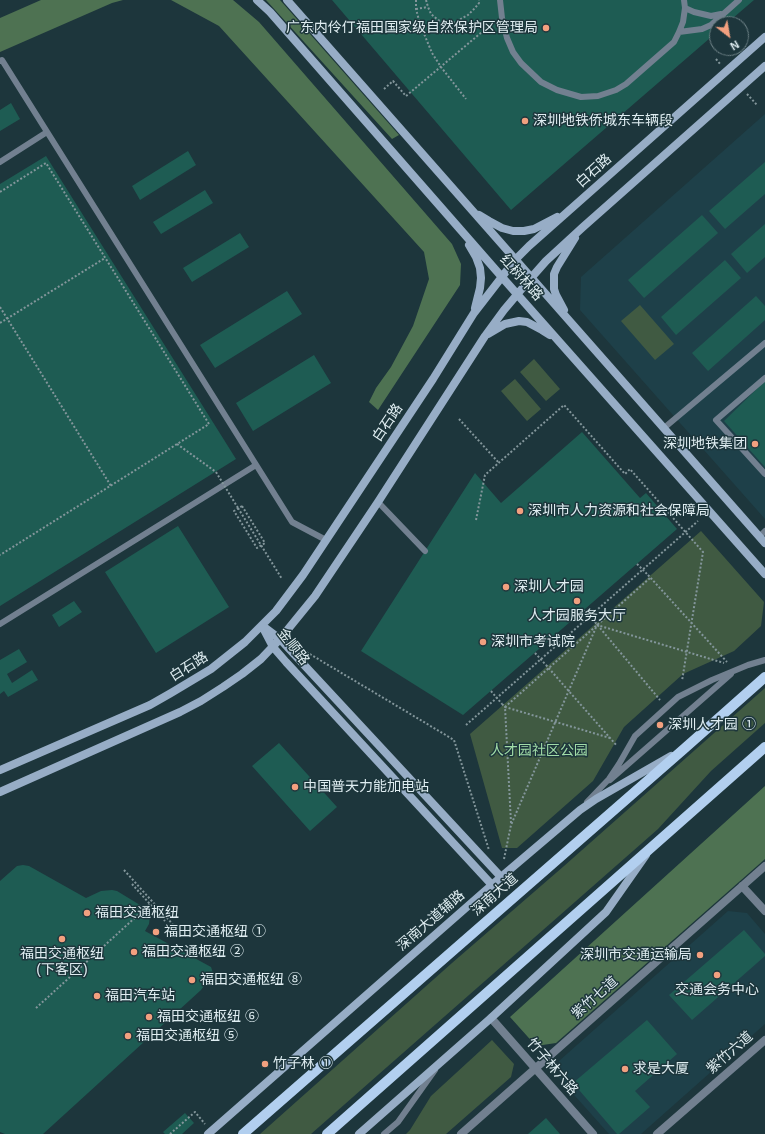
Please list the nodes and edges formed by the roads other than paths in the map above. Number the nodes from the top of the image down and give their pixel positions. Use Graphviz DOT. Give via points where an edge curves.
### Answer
graph roads {
  1 [pos="257,0"];
  2 [pos="287,0"];
  3 [pos="500,0"];
  4 [pos="684,0"];
  5 [pos="738,0"];
  6 [pos="685,8"];
  7 [pos="722,14"];
  8 [pos="679,32"];
  9 [pos="765,37"];
  10 [pos="0,62"];
  11 [pos="765,66"];
  12 [pos="47,132"];
  13 [pos="0,162"];
  14 [pos="472,210"];
  15 [pos="570,210"];
  16 [pos="456,223"];
  17 [pos="583,227"];
  18 [pos="515,260"];
  19 [pos="502,276"];
  20 [pos="531,278"];
  21 [pos="517,294"];
  22 [pos="474,313"];
  23 [pos="571,323"];
  24 [pos="486,336"];
  25 [pos="560,342"];
  26 [pos="765,343"];
  27 [pos="765,378"];
  28 [pos="664,428"];
  29 [pos="256,465"];
  30 [pos="765,474"];
  31 [pos="378,502"];
  32 [pos="763,537"];
  33 [pos="326,540"];
  34 [pos="425,551"];
  35 [pos="765,574"];
  36 [pos="0,624"];
  37 [pos="262,626"];
  38 [pos="280,640"];
  39 [pos="273,647"];
  40 [pos="765,660"];
  41 [pos="735,670"];
  42 [pos="765,677"];
  43 [pos="325,688"];
  44 [pos="316,694"];
  45 [pos="765,747"];
  46 [pos="685,748"];
  47 [pos="0,770"];
  48 [pos="403,772"];
  49 [pos="395,780"];
  50 [pos="599,790"];
  51 [pos="0,792"];
  52 [pos="580,810"];
  53 [pos="651,848"];
  54 [pos="765,866"];
  55 [pos="501,877"];
  56 [pos="492,885"];
  57 [pos="742,886"];
  58 [pos="765,911"];
  59 [pos="491,1018"];
  60 [pos="765,1040"];
  61 [pos="440,1064"];
  62 [pos="535,1069"];
  63 [pos="210,1133"];
  64 [pos="243,1134"];
  65 [pos="327,1134"];
  66 [pos="359,1134"];
  67 [pos="384,1134"];
  68 [pos="461,1134"];
  69 [pos="593,1134"];
  70 [pos="657,1134"];
  1 -- 16 [label="main road, 红树林路"];
  2 -- 14 [label="main road, 红树林路"];
  3 -- 8 [label="lane" via="507,38 521,63 541,82 581,97 598,96 626,84 674,42"];
  4 -- 6 [label="lane"];
  5 -- 7 [label="lane"];
  6 -- 7 [label="lane" via="711,16"];
  6 -- 8 [label="lane"];
  7 -- 8 [label="lane" via="702,28"];
  9 -- 15 [label="main road, 白石路"];
  10 -- 12 [label="lane" via="2,60"];
  11 -- 17 [label="main road"];
  12 -- 13 [label="lane"];
  12 -- 29 [label="lane"];
  14 -- 15 [label="main road" via="502,228 524,231 534,229"];
  14 -- 18 [label="main road, 红树林路"];
  15 -- 18 [label="main road, 白石路"];
  16 -- 19 [label="main road, 红树林路"];
  16 -- 22 [label="main road" via="476,256 480,268 480,288"];
  17 -- 20 [label="main road"];
  17 -- 23 [label="main road" via="554,274 556,295"];
  18 -- 19 [label="main road, 白石路"];
  18 -- 20 [label="main road, 红树林路"];
  19 -- 21 [label="main road, 红树林路"];
  19 -- 22 [label="main road, 白石路"];
  20 -- 21 [label="main road"];
  20 -- 23 [label="main road, 红树林路"];
  21 -- 24 [label="main road"];
  21 -- 25 [label="main road, 红树林路"];
  22 -- 33 [label="main road, 白石路"];
  23 -- 28 [label="main road, 红树林路"];
  24 -- 25 [label="main road" via="505,324 519,321 536,326"];
  24 -- 31 [label="main road"];
  25 -- 35 [label="main road, 红树林路"];
  26 -- 28 [label="lane"];
  27 -- 30 [label="lane" via="716,420"];
  28 -- 32 [label="main road, 红树林路"];
  29 -- 33 [label="lane" via="292,522"];
  29 -- 36 [label="lane"];
  31 -- 34 [label="lane"];
  31 -- 38 [label="main road" via="315,596"];
  33 -- 37 [label="main road, 白石路" via="290,593"];
  37 -- 38 [label="main road, 金顺路"];
  37 -- 39 [label="main road, 金顺路"];
  37 -- 47 [label="main road, 白石路" via="224,660 192,682 150,705"];
  38 -- 39 [label="main road"];
  38 -- 43 [label="main road, 金顺路"];
  39 -- 44 [label="main road, 金顺路"];
  39 -- 51 [label="main road" via="242,674 201,701"];
  40 -- 41 [label="lane"];
  41 -- 50 [label="lane"];
  41 -- 50 [label="lane" via="678,697 635,736 616,769"];
  42 -- 46 [label="main road, 深南大道"];
  43 -- 44 [label="lane"];
  43 -- 48 [label="main road, 金顺路"];
  44 -- 49 [label="main road, 金顺路"];
  45 -- 53 [label="main road"];
  46 -- 52 [label="main road, 深南大道辅路"];
  46 -- 64 [label="main road, 深南大道"];
  48 -- 49 [label="lane"];
  48 -- 55 [label="main road, 金顺路"];
  49 -- 56 [label="main road, 金顺路"];
  50 -- 52 [label="lane"];
  52 -- 55 [label="main road, 深南大道辅路"];
  53 -- 59 [label="main road" via="606,912"];
  53 -- 65 [label="main road"];
  54 -- 57 [label="street, 紫竹七道"];
  55 -- 56 [label="main road, 深南大道辅路"];
  56 -- 63 [label="main road, 深南大道辅路"];
  57 -- 58 [label="street"];
  57 -- 62 [label="street, 紫竹七道"];
  59 -- 61 [label="main road"];
  59 -- 62 [label="street, 竹子林六路"];
  60 -- 70 [label="street, 紫竹六道"];
  61 -- 66 [label="main road"];
  61 -- 67 [label="lane" via="398,1122"];
  62 -- 68 [label="street, 紫竹七道"];
  62 -- 69 [label="street, 竹子林六路"];
}
